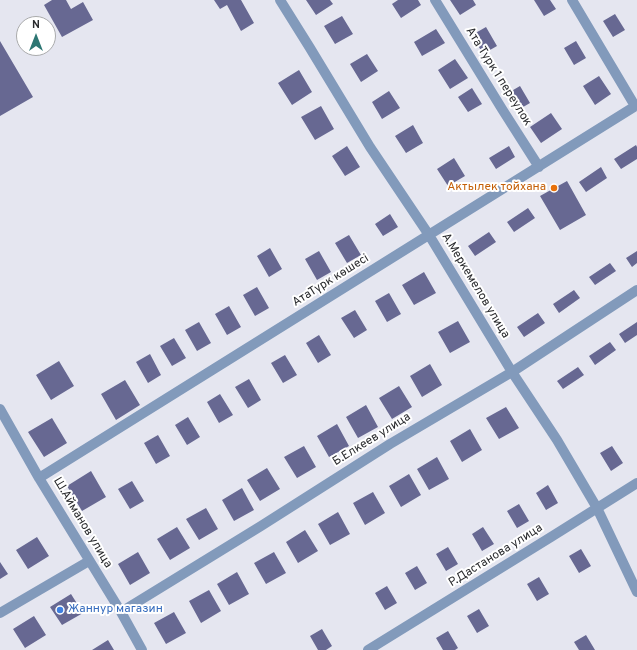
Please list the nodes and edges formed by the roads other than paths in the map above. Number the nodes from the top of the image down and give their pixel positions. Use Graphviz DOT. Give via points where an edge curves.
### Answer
graph roads {
  1 [pos="280,0"];
  2 [pos="435,0"];
  3 [pos="572,0"];
  4 [pos="636,106"];
  5 [pos="539,166"];
  6 [pos="429,235"];
  7 [pos="637,290"];
  8 [pos="512,372"];
  9 [pos="0,409"];
  10 [pos="39,478"];
  11 [pos="637,483"];
  12 [pos="597,508"];
  13 [pos="90,561"];
  14 [pos="637,592"];
  15 [pos="121,612"];
  16 [pos="0,613"];
  17 [pos="142,650"];
  18 [pos="368,650"];
  1 -- 6 [label="street, А.Меркемелов улица" via="370,147"];
  2 -- 5 [label="street, Ата Турк 1 переулок"];
  3 -- 4 [label="street"];
  4 -- 5 [label="street, АтаТүрк көшесі"];
  5 -- 6 [label="street, АтаТүрк көшесі"];
  6 -- 8 [label="street, А.Меркемелов улица"];
  6 -- 10 [label="street, АтаТүрк көшесі"];
  7 -- 8 [label="street, Б.Елкеев улица"];
  8 -- 12 [label="street, А.Меркемелов улица" via="557,440"];
  8 -- 15 [label="street, Б.Елкеев улица" via="390,444"];
  9 -- 10 [label="street, Ш.Айманов улица"];
  10 -- 13 [label="street, Ш.Айманов улица"];
  11 -- 12 [label="street, Р.Дастанова улица"];
  12 -- 14 [label="street, А.Меркемелов улица"];
  12 -- 18 [label="street, Р.Дастанова улица"];
  13 -- 15 [label="street, Ш.Айманов улица"];
  13 -- 16 [label="street"];
  15 -- 17 [label="street, Ш.Айманов улица"];
}
